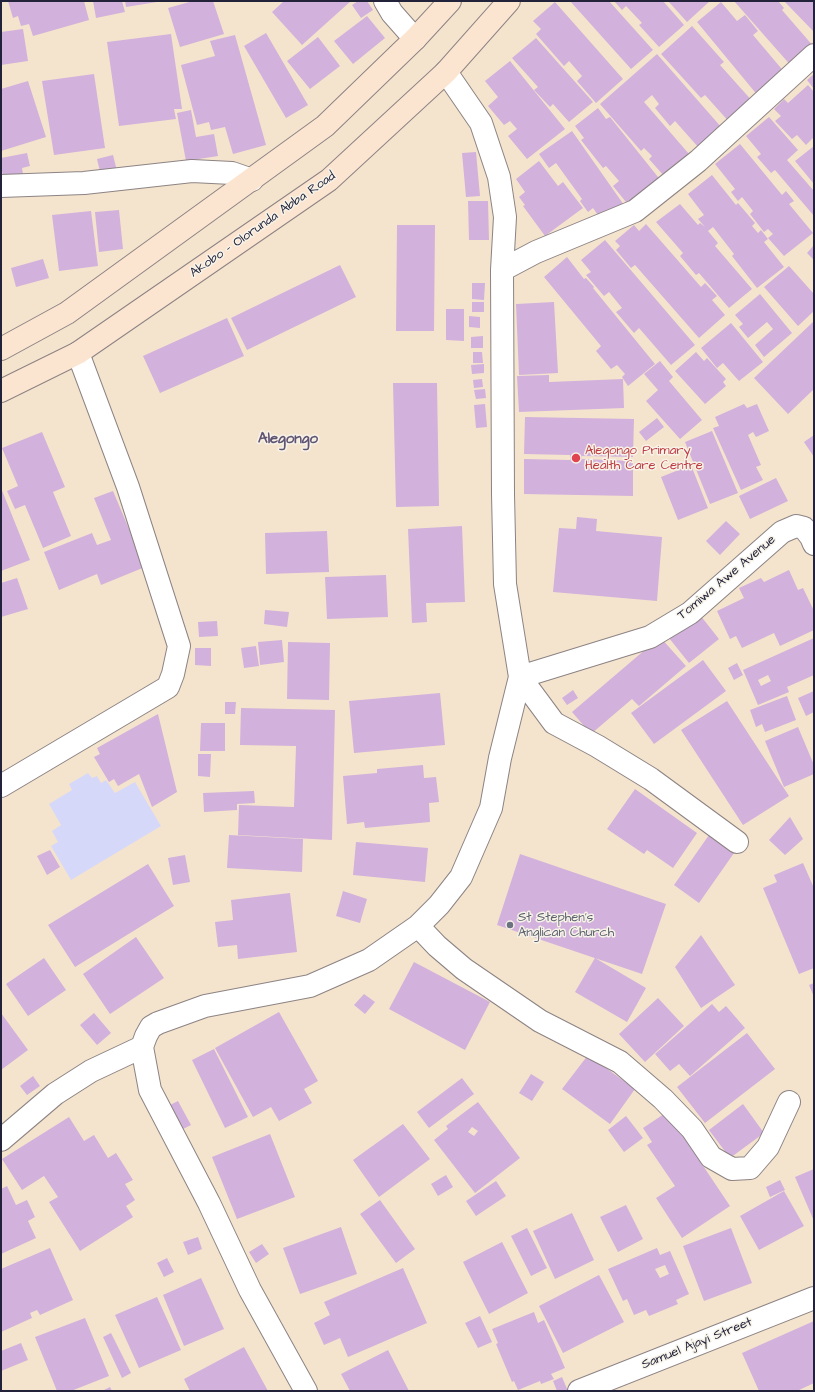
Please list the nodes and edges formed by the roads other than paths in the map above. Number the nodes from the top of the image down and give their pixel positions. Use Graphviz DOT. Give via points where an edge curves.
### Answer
graph roads {
  1 [pos="385,1"];
  2 [pos="450,1"];
  3 [pos="509,1"];
  4 [pos="415,39"];
  5 [pos="814,55"];
  6 [pos="446,72"];
  7 [pos="252,180"];
  8 [pos="1,186"];
  9 [pos="502,270"];
  10 [pos="1,349"];
  11 [pos="78,353"];
  12 [pos="1,391"];
  13 [pos="814,544"];
  14 [pos="520,677"];
  15 [pos="1,786"];
  16 [pos="737,842"];
  17 [pos="418,926"];
  18 [pos="142,1047"];
  19 [pos="788,1102"];
  20 [pos="1,1140"];
  21 [pos="814,1298"];
  22 [pos="588,1389"];
  23 [pos="306,1391"];
  1 -- 4 [label="street" via="392,14"];
  2 -- 4 [label="main road"];
  3 -- 6 [label="main road, Akobo - Olorunda Abba Road"];
  4 -- 7 [label="main road" via="325,126"];
  5 -- 9 [label="street" via="698,161 634,211 536,252"];
  6 -- 9 [label="street" via="481,122 499,177 505,217"];
  6 -- 11 [label="main road, Akobo - Olorunda Abba Road" via="329,180"];
  7 -- 8 [label="street" via="232,173 192,171 84,183"];
  7 -- 10 [label="main road" via="67,313"];
  9 -- 14 [label="street" via="505,584"];
  11 -- 12 [label="main road, Akobo - Olorunda Abba Road"];
  11 -- 15 [label="street" via="128,487 179,646 168,688"];
  13 -- 14 [label="street, Tomiwa Awe Avenue" via="804,528 796,526 782,532 690,613 650,637"];
  14 -- 16 [label="street" via="554,723 651,780"];
  14 -- 17 [label="street" via="500,758 491,808 461,877"];
  17 -- 18 [label="street" via="369,960 310,986 205,1006 158,1023 151,1027"];
  17 -- 19 [label="street" via="436,946 464,969 534,1017 620,1062 663,1099 692,1129 711,1157 732,1169 750,1168 768,1147"];
  18 -- 20 [label="street" via="91,1071 55,1094"];
  18 -- 23 [label="street" via="150,1090 209,1203 250,1290"];
  21 -- 22 [label="street, Samuel Ajayi Street"];
}
